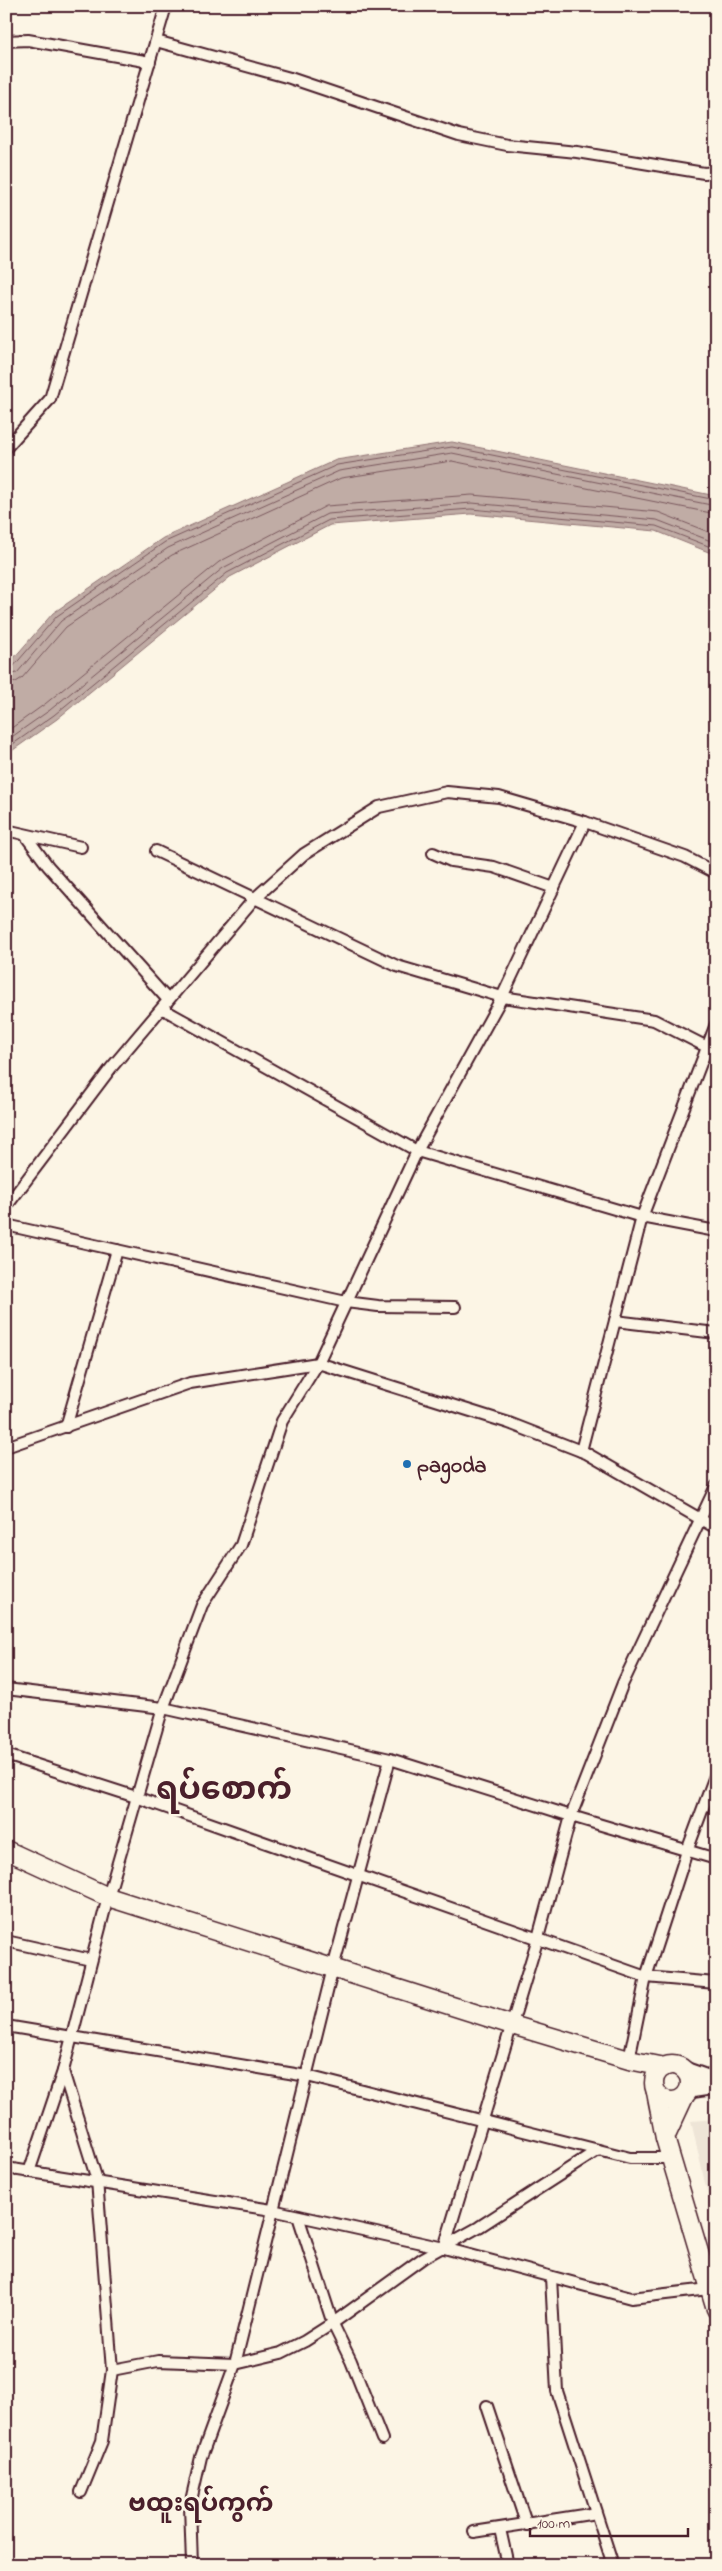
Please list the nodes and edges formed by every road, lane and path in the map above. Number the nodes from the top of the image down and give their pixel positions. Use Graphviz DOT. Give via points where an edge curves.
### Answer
graph roads {
  1 [pos="166,6"];
  2 [pos="6,41"];
  3 [pos="156,41"];
  4 [pos="150,62"];
  5 [pos="716,172"];
  6 [pos="6,448"];
  7 [pos="585,822"];
  8 [pos="6,830"];
  9 [pos="25,835"];
  10 [pos="81,847"];
  11 [pos="156,851"];
  12 [pos="433,853"];
  13 [pos="716,873"];
  14 [pos="554,888"];
  15 [pos="254,899"];
  16 [pos="502,997"];
  17 [pos="165,1004"];
  18 [pos="716,1024"];
  19 [pos="707,1047"];
  20 [pos="716,1056"];
  21 [pos="417,1151"];
  22 [pos="6,1207"];
  23 [pos="642,1217"];
  24 [pos="6,1226"];
  25 [pos="716,1231"];
  26 [pos="117,1250"];
  27 [pos="346,1302"];
  28 [pos="455,1307"];
  29 [pos="616,1321"];
  30 [pos="716,1333"];
  31 [pos="318,1363"];
  32 [pos="66,1427"];
  33 [pos="6,1448"];
  34 [pos="581,1451"];
  35 [pos="716,1486"];
  36 [pos="702,1520"];
  37 [pos="716,1528"];
  38 [pos="6,1689"];
  39 [pos="163,1708"];
  40 [pos="6,1755"];
  41 [pos="390,1759"];
  42 [pos="716,1773"];
  43 [pos="136,1797"];
  44 [pos="570,1816"];
  45 [pos="6,1850"];
  46 [pos="687,1851"];
  47 [pos="716,1859"];
  48 [pos="358,1875"];
  49 [pos="108,1897"];
  50 [pos="538,1938"];
  51 [pos="6,1941"];
  52 [pos="91,1960"];
  53 [pos="333,1968"];
  54 [pos="646,1977"];
  55 [pos="716,1983"];
  56 [pos="512,2025"];
  57 [pos="6,2026"];
  58 [pos="72,2037"];
  59 [pos="629,2060"];
  60 [pos="664,2067"];
  61 [pos="685,2070"];
  62 [pos="64,2071"];
  63 [pos="307,2076"];
  64 [pos="716,2081"];
  65 [pos="716,2086"];
  66 [pos="655,2087"];
  67 [pos="687,2094"];
  68 [pos="483,2120"];
  69 [pos="664,2138"];
  70 [pos="598,2150"];
  71 [pos="670,2158"];
  72 [pos="6,2168"];
  73 [pos="29,2172"];
  74 [pos="97,2180"];
  75 [pos="272,2210"];
  76 [pos="298,2216"];
  77 [pos="444,2248"];
  78 [pos="551,2277"];
  79 [pos="710,2289"];
  80 [pos="716,2309"];
  81 [pos="333,2324"];
  82 [pos="235,2364"];
  83 [pos="112,2370"];
  84 [pos="486,2406"];
  85 [pos="382,2439"];
  86 [pos="81,2492"];
  87 [pos="596,2513"];
  88 [pos="527,2526"];
  89 [pos="500,2529"];
  90 [pos="474,2532"];
  91 [pos="192,2565"];
  92 [pos="508,2565"];
  93 [pos="613,2565"];
  1 -- 3 [label="street"];
  2 -- 4 [label="street" via="28,40"];
  3 -- 4 [label="street"];
  3 -- 5 [label="street" via="290,78 459,135 507,145 577,152 704,173"];
  4 -- 6 [label="street" via="50,399"];
  7 -- 13 [label="street" via="685,857"];
  7 -- 14 [label="street"];
  7 -- 15 [label="street" via="499,797 447,792 389,805 304,854"];
  8 -- 9 [label="street"];
  9 -- 10 [label="street"];
  9 -- 17 [label="street"];
  11 -- 15 [label="street"];
  12 -- 14 [label="street" via="451,860 494,867"];
  14 -- 16 [label="street"];
  15 -- 16 [label="street" via="397,966"];
  15 -- 17 [label="street"];
  16 -- 19 [label="street" via="654,1020"];
  16 -- 21 [label="street"];
  17 -- 21 [label="street"];
  17 -- 22 [label="street" via="111,1068"];
  18 -- 19 [label="street"];
  19 -- 20 [label="street"];
  19 -- 23 [label="street"];
  21 -- 23 [label="street"];
  21 -- 27 [label="street"];
  23 -- 25 [label="street"];
  23 -- 29 [label="street"];
  24 -- 26 [label="street"];
  26 -- 27 [label="street"];
  26 -- 32 [label="street"];
  27 -- 28 [label="street" via="378,1306"];
  27 -- 31 [label="street"];
  29 -- 30 [label="street"];
  29 -- 34 [label="street"];
  31 -- 32 [label="street" via="190,1382"];
  31 -- 34 [label="street" via="510,1423"];
  31 -- 39 [label="street" via="282,1420 241,1545 202,1605"];
  32 -- 33 [label="street"];
  34 -- 36 [label="street"];
  35 -- 36 [label="street"];
  36 -- 37 [label="street"];
  36 -- 44 [label="street" via="623,1684"];
  38 -- 39 [label="street"];
  39 -- 41 [label="street"];
  39 -- 43 [label="street"];
  40 -- 43 [label="street"];
  41 -- 44 [label="street"];
  41 -- 48 [label="street"];
  42 -- 46 [label="street"];
  43 -- 48 [label="street"];
  43 -- 49 [label="street"];
  44 -- 46 [label="street"];
  44 -- 50 [label="street"];
  45 -- 49 [label="highway"];
  46 -- 47 [label="street"];
  46 -- 54 [label="street"];
  48 -- 50 [label="street"];
  48 -- 53 [label="street"];
  49 -- 52 [label="street"];
  49 -- 53 [label="highway"];
  50 -- 54 [label="street"];
  50 -- 56 [label="street"];
  51 -- 52 [label="street"];
  52 -- 58 [label="street"];
  53 -- 56 [label="highway"];
  53 -- 63 [label="street"];
  54 -- 55 [label="street"];
  54 -- 59 [label="street"];
  56 -- 59 [label="highway"];
  56 -- 68 [label="street"];
  57 -- 58 [label="street"];
  58 -- 62 [label="street"];
  58 -- 63 [label="street"];
  59 -- 60 [label="highway"];
  59 -- 66 [label="highway"];
  60 -- 61 [label="highway" via="675,2065"];
  60 -- 66 [label="highway" via="656,2073"];
  61 -- 64 [label="main road"];
  61 -- 67 [label="highway" via="690,2080"];
  62 -- 73 [label="street"];
  62 -- 74 [label="street"];
  63 -- 68 [label="street"];
  63 -- 75 [label="street"];
  65 -- 67 [label="main road"];
  66 -- 67 [label="highway" via="662,2098 669,2101"];
  66 -- 69 [label="highway"];
  67 -- 69 [label="highway"];
  68 -- 70 [label="street"];
  68 -- 77 [label="street"];
  69 -- 71 [label="highway"];
  70 -- 71 [label="street" via="630,2158"];
  70 -- 77 [label="street"];
  71 -- 79 [label="highway"];
  72 -- 73 [label="street"];
  73 -- 74 [label="street"];
  74 -- 75 [label="street"];
  74 -- 83 [label="street"];
  75 -- 76 [label="street"];
  75 -- 82 [label="street"];
  76 -- 77 [label="street"];
  76 -- 81 [label="street"];
  77 -- 78 [label="street"];
  77 -- 81 [label="street" via="423,2258"];
  78 -- 79 [label="street" via="630,2298"];
  78 -- 87 [label="street" via="557,2390"];
  79 -- 80 [label="highway"];
  81 -- 82 [label="street" via="281,2353"];
  81 -- 85 [label="street"];
  82 -- 83 [label="street" via="158,2361"];
  82 -- 91 [label="street" via="201,2456 190,2505"];
  83 -- 86 [label="street" via="102,2441"];
  84 -- 88 [label="street"];
  87 -- 88 [label="street"];
  87 -- 93 [label="street"];
  88 -- 89 [label="street"];
  89 -- 90 [label="street"];
  89 -- 92 [label="street"];
}
